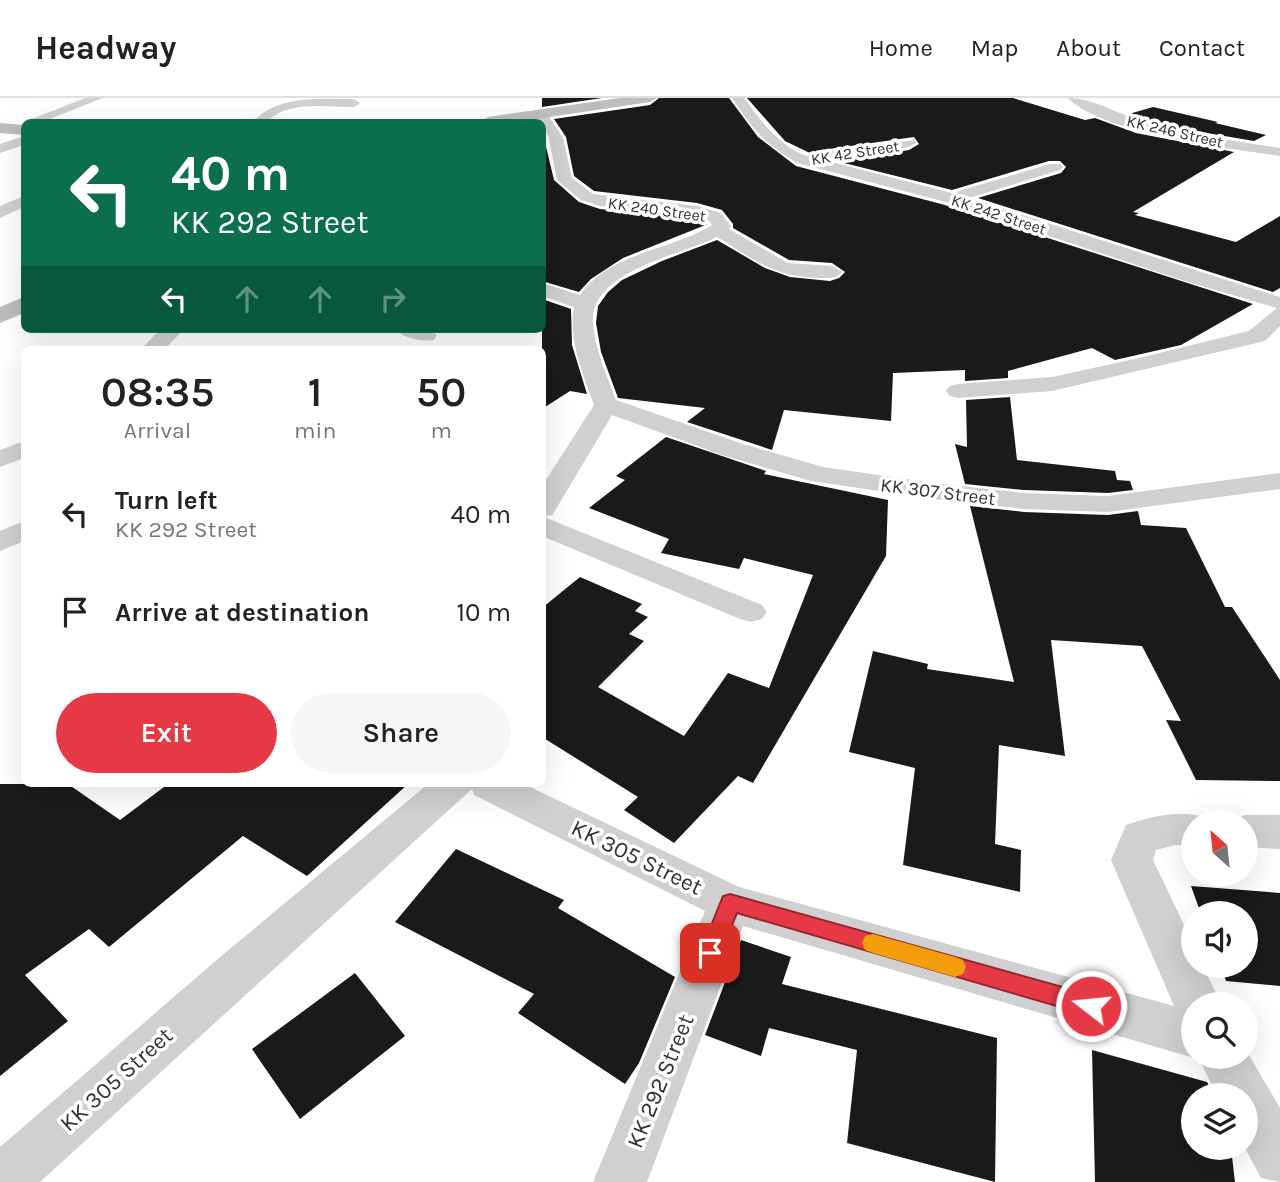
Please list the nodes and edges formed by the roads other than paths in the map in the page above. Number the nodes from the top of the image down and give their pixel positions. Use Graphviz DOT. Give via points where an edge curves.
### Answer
graph roads {
  1 [pos="97,98"];
  2 [pos="650,98"];
  3 [pos="738,98"];
  4 [pos="1074,98"];
  5 [pos="625,100"];
  6 [pos="354,103"];
  7 [pos="542,116"];
  8 [pos="39,119"];
  9 [pos="261,119"];
  10 [pos="515,119"];
  11 [pos="545,119"];
  12 [pos="546,120"];
  13 [pos="17,130"];
  14 [pos="909,144"];
  15 [pos="0,149"];
  16 [pos="1280,152"];
  17 [pos="802,160"];
  18 [pos="1055,167"];
  19 [pos="953,198"];
  20 [pos="21,202"];
  21 [pos="0,213"];
  22 [pos="718,230"];
  23 [pos="832,272"];
  24 [pos="546,290"];
  25 [pos="1280,303"];
  26 [pos="585,304"];
  27 [pos="21,306"];
  28 [pos="1280,314"];
  29 [pos="0,316"];
  30 [pos="169,333"];
  31 [pos="155,346"];
  32 [pos="958,391"];
  33 [pos="606,405"];
  34 [pos="21,450"];
  35 [pos="0,459"];
  36 [pos="1280,481"];
  37 [pos="546,502"];
  38 [pos="0,520"];
  39 [pos="21,527"];
  40 [pos="546,527"];
  41 [pos="21,530"];
  42 [pos="0,542"];
  43 [pos="751,612"];
  44 [pos="452,787"];
  45 [pos="494,787"];
  46 [pos="1181,829"];
  47 [pos="1258,831"];
  48 [pos="1280,832"];
  49 [pos="730,903"];
  50 [pos="1192,992"];
  51 [pos="1181,1031"];
  52 [pos="1258,1120"];
  53 [pos="1280,1159"];
  54 [pos="0,1182"];
  55 [pos="620,1182"];
  1 -- 8 [label="street"];
  2 -- 5 [label="main road"];
  3 -- 17 [label="street, KK 242 Street" via="762,132"];
  4 -- 16 [label="street, KK 246 Street" via="1125,120"];
  5 -- 7 [label="main road"];
  6 -- 9 [label="street" via="278,103 264,111"];
  7 -- 10 [label="main road"];
  7 -- 11 [label="street, KK 240 Street"];
  12 -- 22 [label="street, KK 240 Street" via="559,145 565,180 587,197 697,211 715,217 722,226"];
  13 -- 15 [label="street"];
  14 -- 17 [label="street, KK 42 Street"];
  17 -- 19 [label="street, KK 242 Street"];
  18 -- 19 [label="street"];
  19 -- 25 [label="street, KK 242 Street"];
  20 -- 21 [label="street"];
  22 -- 23 [label="street" via="782,268"];
  22 -- 26 [label="street, KK 240 Street" via="625,266 589,292"];
  24 -- 26 [label="street"];
  26 -- 33 [label="street" via="580,321 583,337"];
  27 -- 29 [label="main road"];
  28 -- 32 [label="street" via="1257,335 1139,365 1052,384"];
  30 -- 31 [label="street"];
  33 -- 36 [label="street, KK 307 Street" via="821,475 1024,502 1108,504"];
  33 -- 37 [label="street"];
  34 -- 35 [label="street"];
  38 -- 39 [label="street"];
  40 -- 43 [label="street"];
  41 -- 42 [label="street"];
  44 -- 54 [label="street, KK 305 Street"];
  45 -- 49 [label="street, KK 305 Street"];
  46 -- 50 [label="street" via="1140,837 1132,860"];
  47 -- 48 [label="street"];
  49 -- 51 [label="street, KK 305 Street"];
  49 -- 55 [label="street, KK 292 Street"];
  52 -- 53 [label="street"];
}
